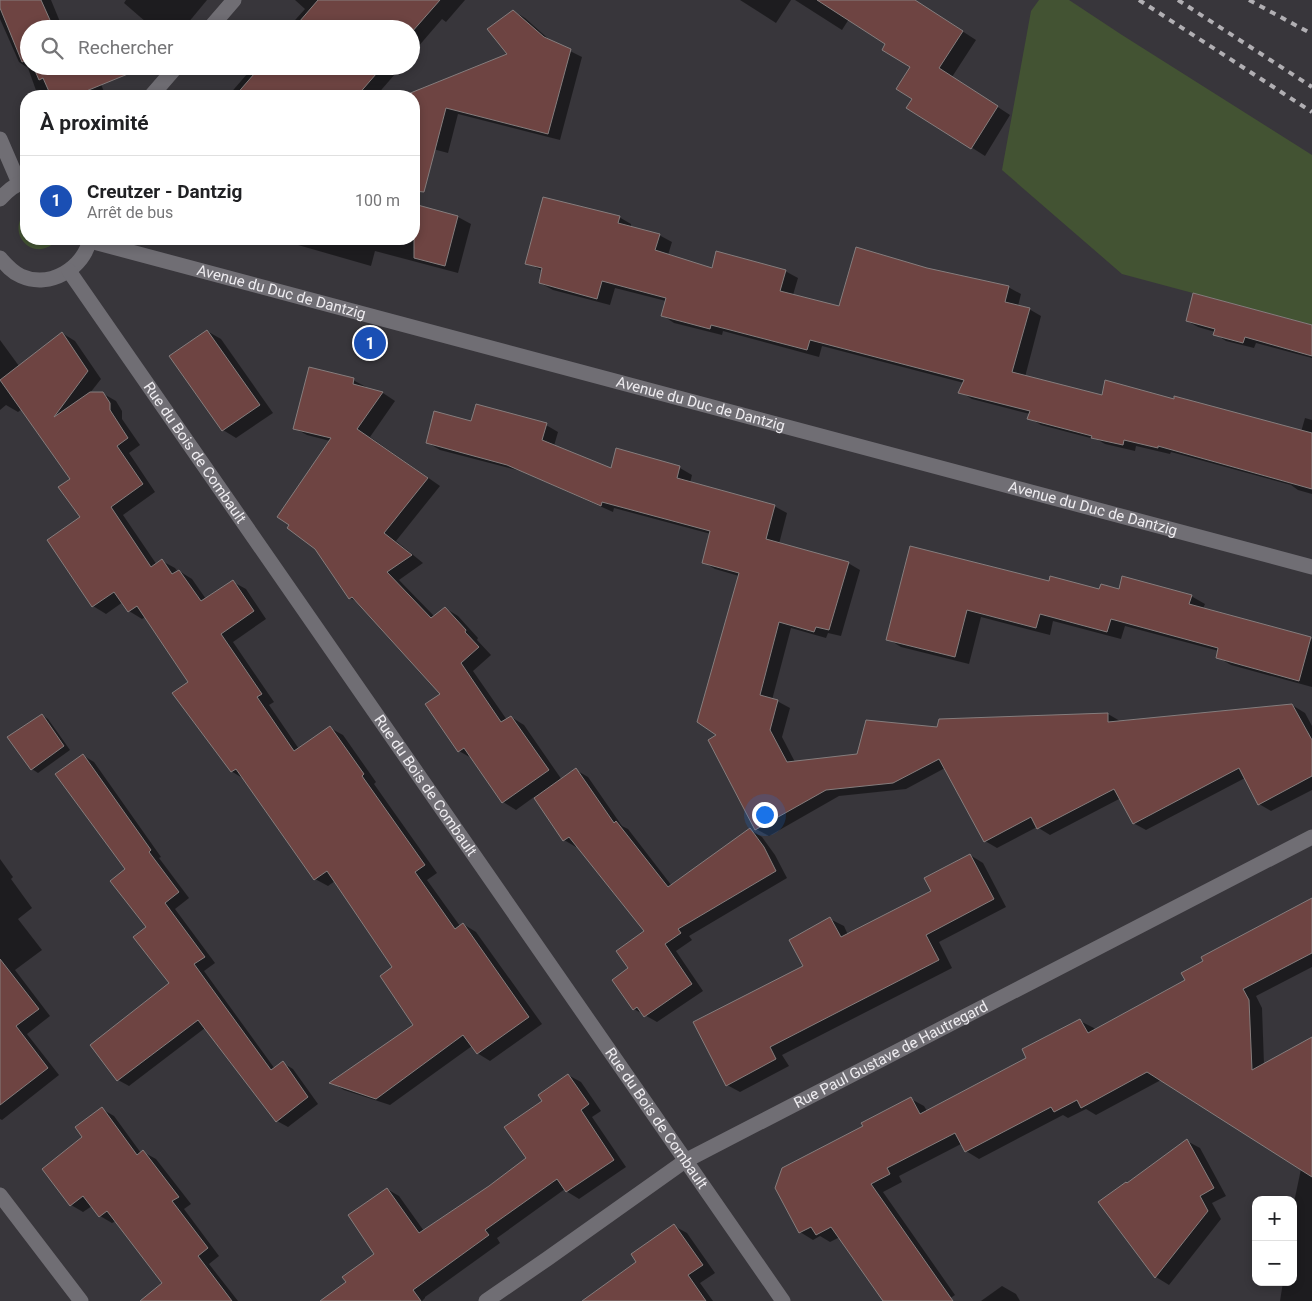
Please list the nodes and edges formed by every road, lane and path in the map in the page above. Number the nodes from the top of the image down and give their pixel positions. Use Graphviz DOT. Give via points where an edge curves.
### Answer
graph roads {
  1 [pos="234,0"];
  2 [pos="217,20"];
  3 [pos="170,75"];
  4 [pos="157,90"];
  5 [pos="0,139"];
  6 [pos="20,176"];
  7 [pos="20,184"];
  8 [pos="0,199"];
  9 [pos="88,245"];
  10 [pos="109,245"];
  11 [pos="0,258"];
  12 [pos="69,271"];
  13 [pos="1312,567"];
  14 [pos="1312,837"];
  15 [pos="685,1161"];
  16 [pos="0,1195"];
  17 [pos="81,1301"];
  18 [pos="486,1301"];
  19 [pos="782,1301"];
  1 -- 2 [label="street"];
  3 -- 4 [label="street"];
  5 -- 6 [label="street"];
  7 -- 8 [label="street"];
  9 -- 12 [label="street" via="86,253"];
  10 -- 13 [label="street, Avenue du Duc de Dantzig"];
  11 -- 12 [label="street" via="7,267 22,276 38,280 54,278"];
  12 -- 15 [label="street, Rue du Bois de Combault"];
  14 -- 15 [label="street, Rue Paul Gustave de Hautregard"];
  15 -- 18 [label="street, Rue Paul Gustave de Hautregard"];
  15 -- 19 [label="street, Rue du Bois de Combault"];
  16 -- 17 [label="street"];
}
